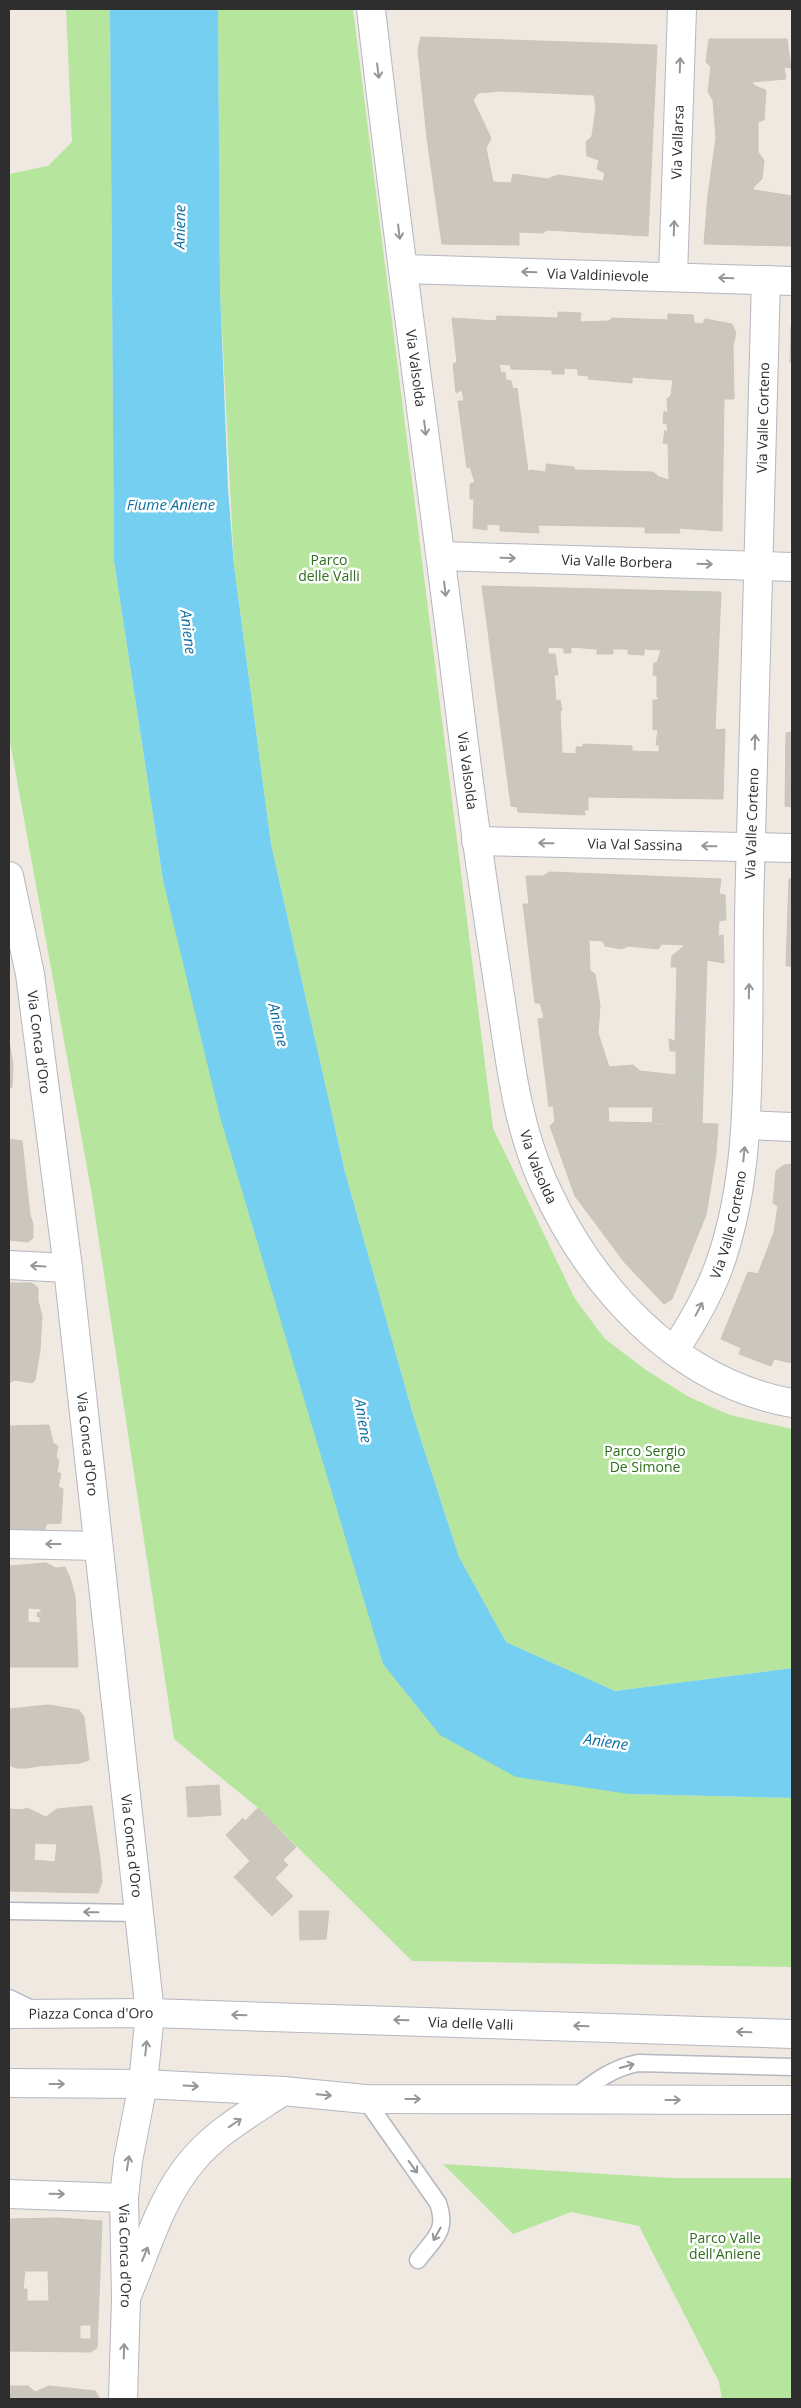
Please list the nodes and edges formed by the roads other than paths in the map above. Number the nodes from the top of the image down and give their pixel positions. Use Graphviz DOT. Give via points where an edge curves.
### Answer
graph roads {
  1 [pos="371,9"];
  2 [pos="682,9"];
  3 [pos="404,269"];
  4 [pos="672,276"];
  5 [pos="766,280"];
  6 [pos="792,281"];
  7 [pos="441,556"];
  8 [pos="760,566"];
  9 [pos="792,567"];
  10 [pos="476,841"];
  11 [pos="752,847"];
  12 [pos="792,848"];
  13 [pos="9,876"];
  14 [pos="16,933"];
  15 [pos="746,1125"];
  16 [pos="792,1127"];
  17 [pos="9,1265"];
  18 [pos="68,1268"];
  19 [pos="674,1351"];
  20 [pos="792,1403"];
  21 [pos="9,1544"];
  22 [pos="97,1546"];
  23 [pos="9,1911"];
  24 [pos="139,1913"];
  25 [pos="9,1998"];
  26 [pos="41,2013"];
  27 [pos="150,2013"];
  28 [pos="9,2014"];
  29 [pos="792,2034"];
  30 [pos="792,2067"];
  31 [pos="9,2083"];
  32 [pos="143,2084"];
  33 [pos="284,2091"];
  34 [pos="365,2099"];
  35 [pos="571,2100"];
  36 [pos="792,2100"];
  37 [pos="9,2194"];
  38 [pos="124,2198"];
  39 [pos="418,2260"];
  40 [pos="126,2299"];
  41 [pos="123,2399"];
  1 -- 3 [label="street, Via Valsolda, one-way"];
  4 -- 2 [label="street, Via Vallarsa, one-way"];
  4 -- 3 [label="street, Via Valdinievole, one-way"];
  3 -- 7 [label="street, Via Valsolda, one-way"];
  5 -- 4 [label="street, Via Valdinievole, one-way"];
  5 -- 6 [label="street, Via Valdinievole"];
  5 -- 8 [label="street, Via Valle Corteno"];
  7 -- 8 [label="street, Via Valle Borbera, one-way"];
  7 -- 10 [label="street, Via Valsolda, one-way"];
  8 -- 9 [label="street, Via Valle Borbera"];
  11 -- 8 [label="street, Via Valle Corteno, one-way"];
  11 -- 10 [label="street, Via Val Sassina, one-way"];
  10 -- 19 [label="street, Via Valsolda" via="514,1084 532,1157 555,1207 591,1266 634,1318"];
  11 -- 12 [label="street, Via Val Sassina"];
  15 -- 11 [label="street, Via Valle Corteno, one-way"];
  13 -- 14 [label="street, Via Conca d'Oro"];
  14 -- 18 [label="street, Via Conca d'Oro"];
  15 -- 16 [label="street"];
  19 -- 15 [label="street, Via Valle Corteno, one-way" via="702,1304 723,1252 734,1214"];
  18 -- 17 [label="street, one-way"];
  18 -- 22 [label="street, Via Conca d'Oro"];
  19 -- 20 [label="street, Via Valsolda" via="730,1384"];
  22 -- 21 [label="street, one-way"];
  22 -- 24 [label="street, Via Conca d'Oro"];
  24 -- 23 [label="lane, one-way"];
  24 -- 27 [label="street, Via Conca d'Oro"];
  25 -- 26 [label="lane"];
  26 -- 27 [label="street, Piazza Conca d'Oro"];
  26 -- 28 [label="street, Piazza Conca d'Oro"];
  29 -- 27 [label="street, Via delle Valli, one-way"];
  32 -- 27 [label="street, Piazza Conca d'Oro, one-way"];
  35 -- 30 [label="lane, one-way" via="605,2074 638,2062"];
  31 -- 32 [label="street, one-way"];
  32 -- 33 [label="street, one-way"];
  38 -- 32 [label="street, Via Conca d'Oro, one-way"];
  33 -- 34 [label="street, one-way"];
  40 -- 33 [label="street, one-way" via="168,2198 186,2168 223,2131"];
  34 -- 35 [label="street, one-way"];
  34 -- 39 [label="lane, one-way" via="438,2203 442,2214 441,2230"];
  35 -- 36 [label="street, one-way"];
  37 -- 38 [label="street, one-way"];
  38 -- 40 [label="street, Via Conca d'Oro"];
  41 -- 40 [label="street, Via Conca d'Oro, one-way"];
}
